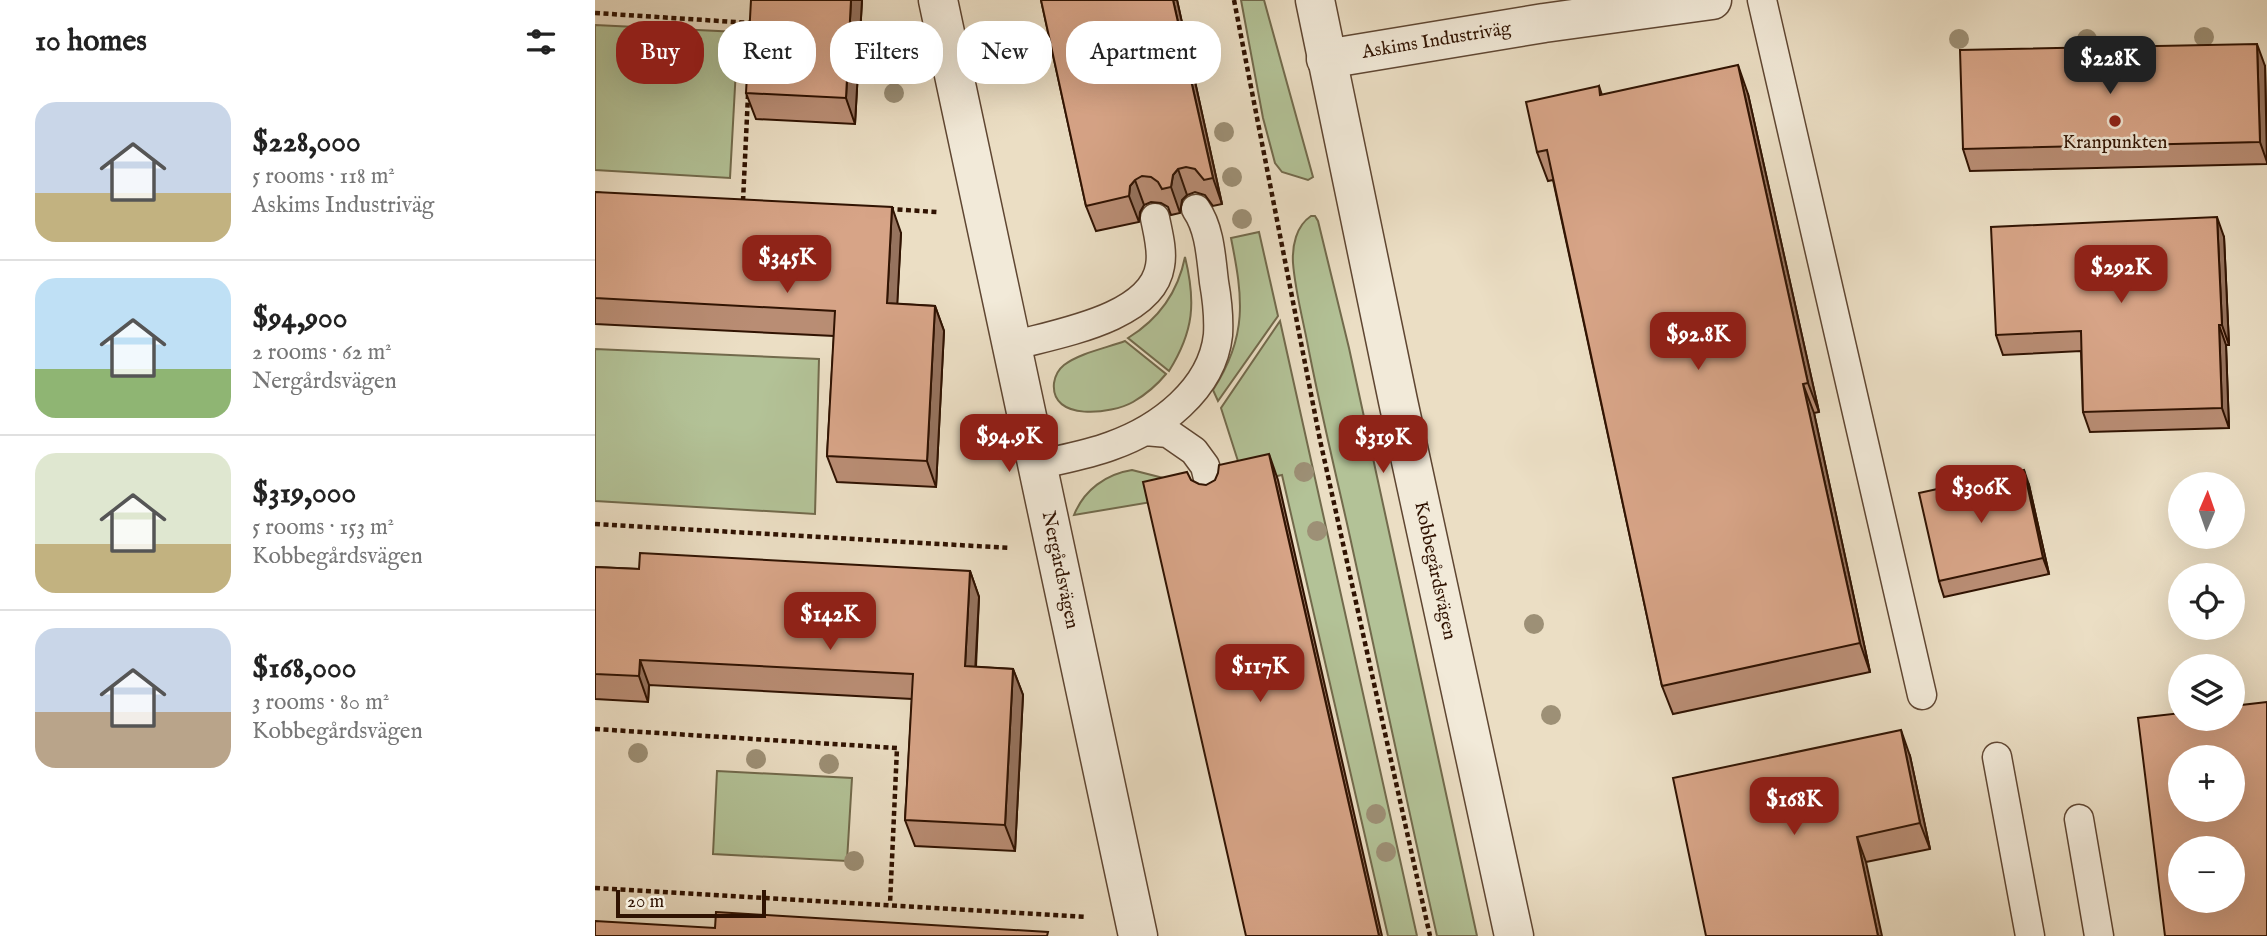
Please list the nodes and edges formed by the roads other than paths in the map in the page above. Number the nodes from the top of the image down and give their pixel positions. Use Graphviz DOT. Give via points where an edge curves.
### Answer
graph roads {
  1 [pos="939,0"];
  2 [pos="1314,0"];
  3 [pos="1712,0"];
  4 [pos="1762,0"];
  5 [pos="1621,6"];
  6 [pos="1326,59"];
  7 [pos="1196,209"];
  8 [pos="1155,218"];
  9 [pos="1011,346"];
  10 [pos="1145,431"];
  11 [pos="1037,465"];
  12 [pos="1213,494"];
  13 [pos="1922,695"];
  14 [pos="1997,757"];
  15 [pos="2079,819"];
  16 [pos="1135,924"];
  17 [pos="1514,936"];
  18 [pos="2030,936"];
  19 [pos="2099,936"];
  1 -- 9 [label="street, Nergårdsvägen"];
  2 -- 6 [label="street, Kobbegårdsvägen"];
  3 -- 5 [label="street, Askims Industriväg"];
  4 -- 13 [label="lane"];
  5 -- 6 [label="street, Askims Industriväg"];
  6 -- 17 [label="street, Kobbegårdsvägen"];
  7 -- 10 [label="lane" via="1209,244 1217,337 1206,371 1182,404"];
  8 -- 9 [label="lane" via="1160,266 1154,285 1135,304 1111,318"];
  9 -- 11 [label="street, Nergårdsvägen"];
  10 -- 11 [label="lane" via="1110,446"];
  10 -- 12 [label="lane" via="1168,433 1194,451 1205,466"];
  11 -- 16 [label="street, Nergårdsvägen"];
  14 -- 18 [label="lane"];
  15 -- 19 [label="lane"];
}
